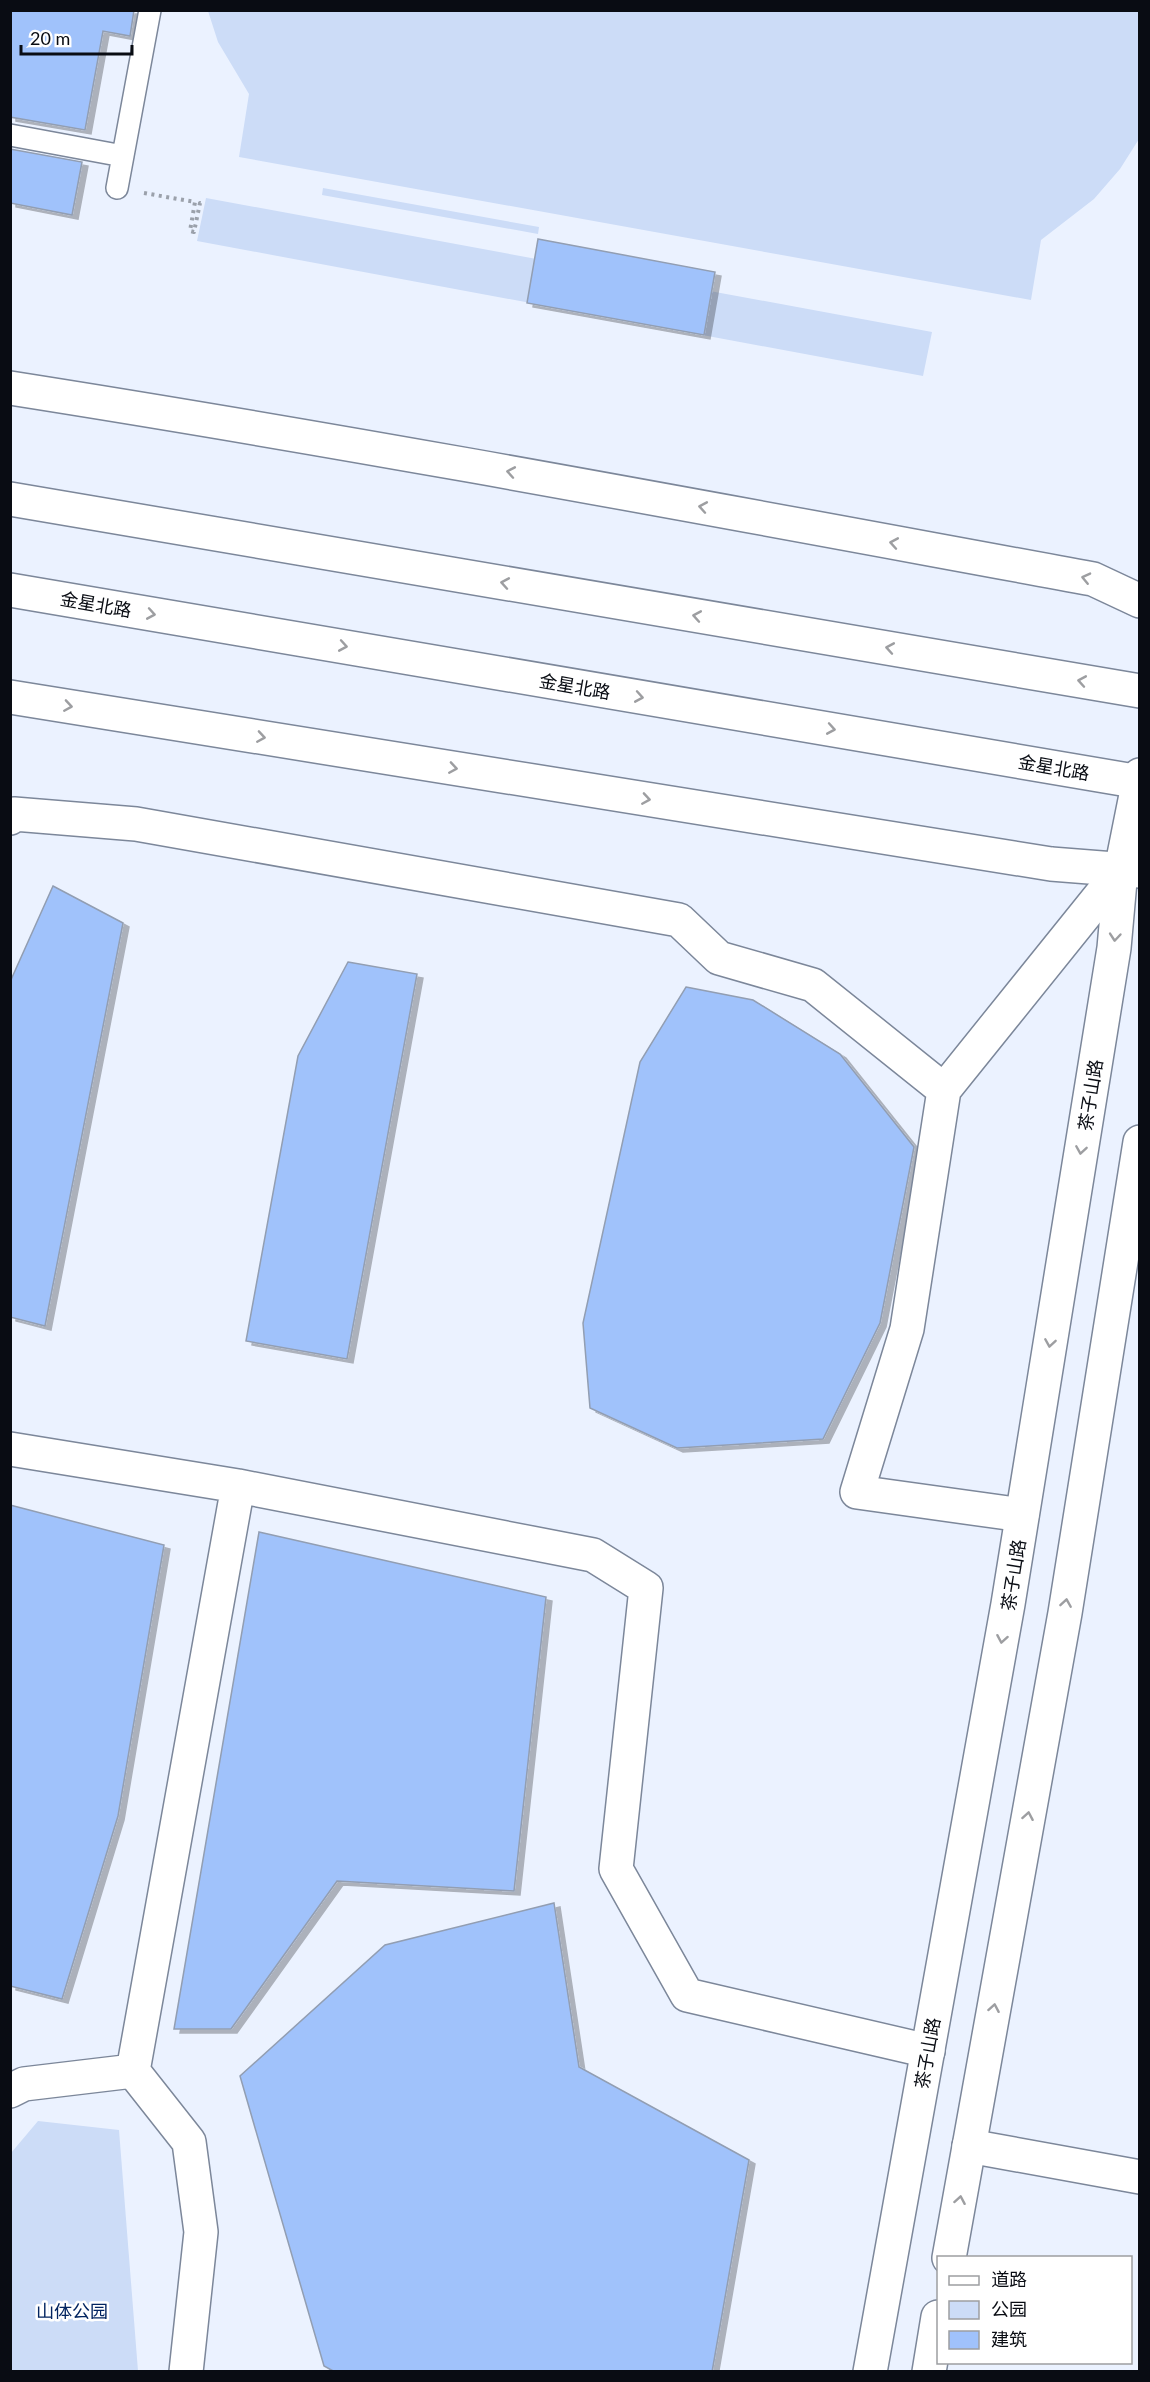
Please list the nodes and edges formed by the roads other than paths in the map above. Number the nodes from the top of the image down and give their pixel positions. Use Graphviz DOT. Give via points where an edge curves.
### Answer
graph roads {
  1 [pos="150,10"];
  2 [pos="10,135"];
  3 [pos="123,156"];
  4 [pos="117,188"];
  5 [pos="10,388"];
  6 [pos="10,500"];
  7 [pos="10,590"];
  8 [pos="1140,601"];
  9 [pos="1140,691"];
  10 [pos="10,697"];
  11 [pos="1139,780"];
  12 [pos="10,818"];
  13 [pos="1130,870"];
  14 [pos="945,1090"];
  15 [pos="1140,1142"];
  16 [pos="10,1449"];
  17 [pos="238,1486"];
  18 [pos="1022,1515"];
  19 [pos="928,2051"];
  20 [pos="133,2071"];
  21 [pos="10,2091"];
  22 [pos="969,2146"];
  23 [pos="1140,2177"];
  24 [pos="949,2256"];
  25 [pos="937,2327"];
  26 [pos="186,2372"];
  27 [pos="870,2372"];
  28 [pos="928,2372"];
  1 -- 3 [label="lane"];
  2 -- 3 [label="lane"];
  3 -- 4 [label="lane"];
  8 -- 5 [label="street, one-way" via="1093,579 457,462"];
  9 -- 6 [label="street, one-way"];
  7 -- 11 [label="street, 金星北路, one-way"];
  10 -- 13 [label="street, one-way" via="1039,862"];
  11 -- 13 [label="street, 茶子山路"];
  12 -- 14 [label="street" via="14,814 136,824 679,920 719,958 813,985"];
  13 -- 14 [label="street"];
  13 -- 18 [label="street, 茶子山路, one-way"];
  14 -- 18 [label="street" via="907,1329 857,1492"];
  22 -- 15 [label="street, one-way" via="1065,1613"];
  16 -- 17 [label="street"];
  17 -- 19 [label="street" via="593,1555 646,1588 616,1869 687,1995"];
  17 -- 20 [label="street"];
  18 -- 19 [label="street, 茶子山路, one-way"];
  19 -- 27 [label="street, 茶子山路"];
  20 -- 21 [label="street" via="24,2084"];
  20 -- 26 [label="street" via="189,2142 201,2232"];
  22 -- 23 [label="street"];
  24 -- 22 [label="street, one-way"];
  25 -- 28 [label="street"];
}
